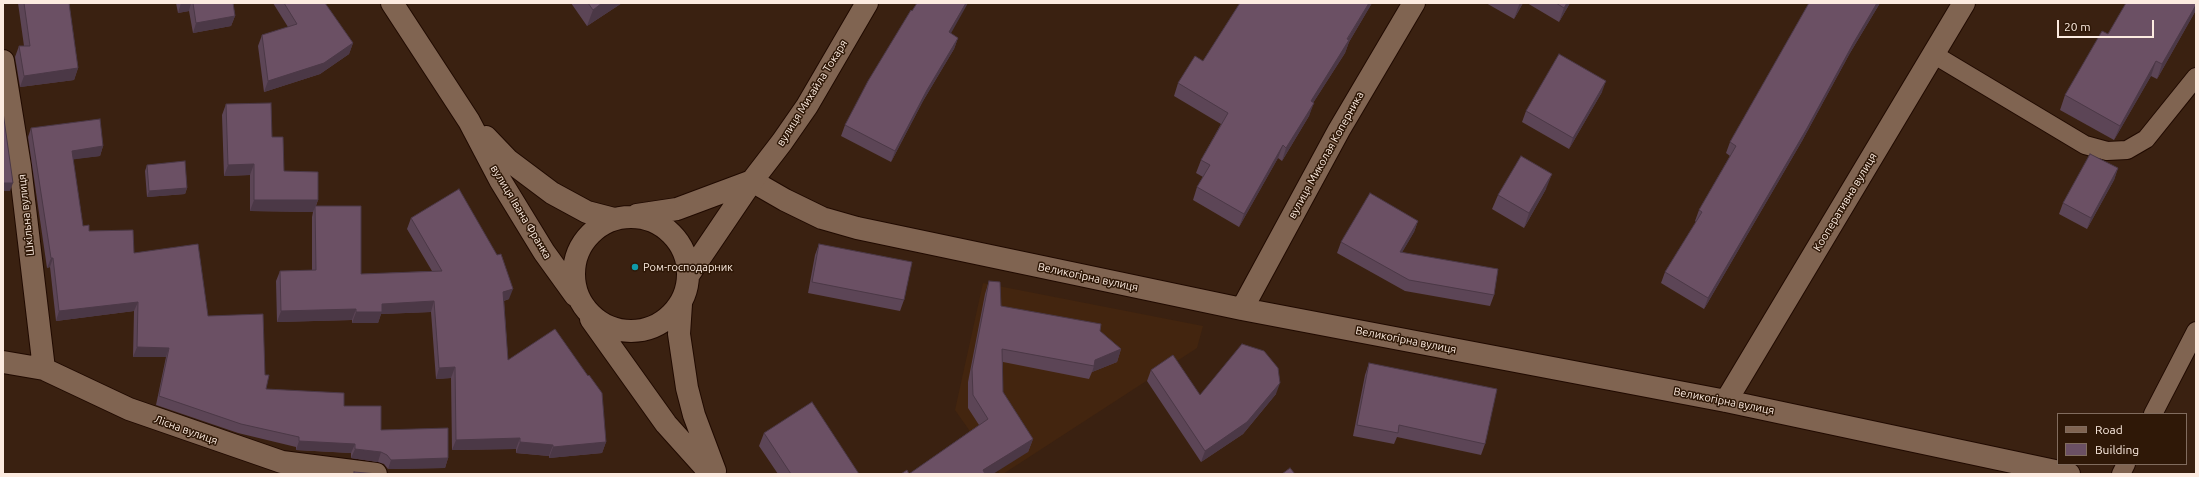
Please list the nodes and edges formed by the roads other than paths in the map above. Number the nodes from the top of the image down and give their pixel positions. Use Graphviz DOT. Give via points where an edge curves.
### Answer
graph roads {
  1 [pos="392,3"];
  2 [pos="867,3"];
  3 [pos="1414,3"];
  4 [pos="1964,3"];
  5 [pos="1933,54"];
  6 [pos="3,61"];
  7 [pos="2196,77"];
  8 [pos="469,121"];
  9 [pos="752,181"];
  10 [pos="622,218"];
  11 [pos="689,274"];
  12 [pos="681,304"];
  13 [pos="582,306"];
  14 [pos="1242,309"];
  15 [pos="2196,331"];
  16 [pos="3,362"];
  17 [pos="44,369"];
  18 [pos="1726,401"];
  19 [pos="2153,413"];
  20 [pos="2126,465"];
  21 [pos="281,468"];
  22 [pos="376,474"];
  23 [pos="711,474"];
  24 [pos="716,474"];
  25 [pos="2069,474"];
  26 [pos="2121,474"];
  1 -- 8 [label="street, вулиця Івана Франка"];
  2 -- 9 [label="street, вулиця Михайла Токаря" via="807,106"];
  3 -- 14 [label="street, вулиця Миколая Коперника" via="1339,130"];
  4 -- 5 [label="street, Кооперативна вулиця"];
  5 -- 7 [label="lane" via="2085,145 2107,151 2127,150 2146,140"];
  5 -- 18 [label="street, Кооперативна вулиця"];
  6 -- 17 [label="street, Шкільна вулиця" via="20,166"];
  8 -- 10 [label="street, вулиця Івана Франка" via="508,160 552,193 587,212"];
  8 -- 13 [label="street, вулиця Івана Франка" via="500,180"];
  9 -- 10 [label="street" via="677,209"];
  9 -- 11 [label="street, вулиця Михайла Токаря"];
  9 -- 14 [label="street, Великогірна вулиця" via="822,218 857,228"];
  10 -- 11 [label="street" via="648,219 665,227 678,240 686,256"];
  10 -- 13 [label="street" via="599,226 587,237 578,251 574,283"];
  11 -- 12 [label="street" via="687,290"];
  12 -- 13 [label="street" via="670,318 654,328 637,332 618,331 601,324"];
  12 -- 24 [label="street" via="679,334 687,388"];
  13 -- 23 [label="street, вулиця Івана Франка" via="666,424"];
  14 -- 18 [label="street, Великогірна вулиця"];
  15 -- 19 [label="lane"];
  16 -- 17 [label="street, Лісна вулиця"];
  17 -- 21 [label="street, Лісна вулиця" via="129,409"];
  18 -- 25 [label="street, Великогірна вулиця"];
  20 -- 26 [label="lane"];
  21 -- 22 [label="street, Лісна вулиця"];
}
